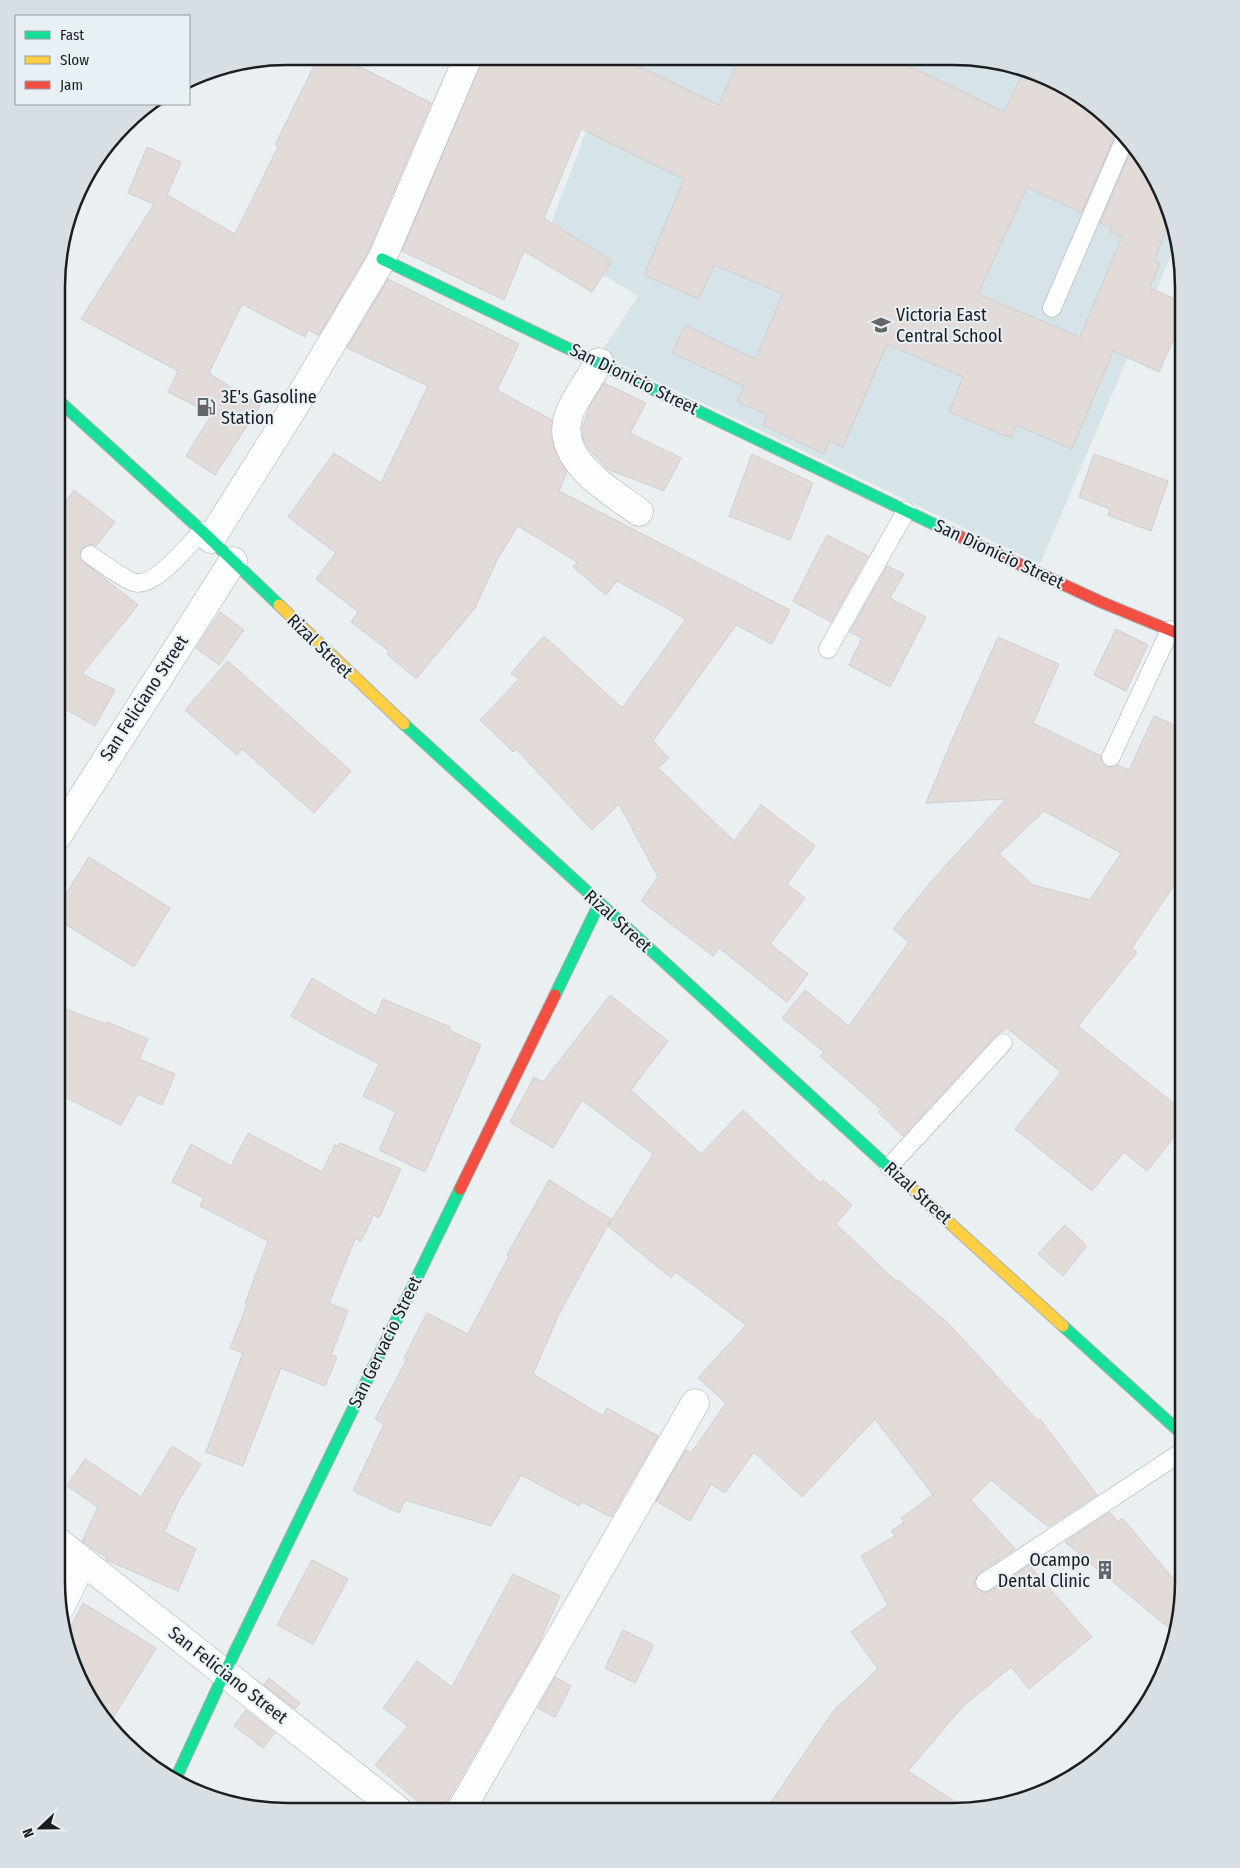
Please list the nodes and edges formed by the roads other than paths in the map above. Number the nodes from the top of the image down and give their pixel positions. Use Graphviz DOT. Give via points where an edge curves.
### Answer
graph roads {
  1 [pos="465,65"];
  2 [pos="1123,144"];
  3 [pos="382,259"];
  4 [pos="1052,308"];
  5 [pos="599,362"];
  6 [pos="65,410"];
  7 [pos="906,511"];
  8 [pos="639,512"];
  9 [pos="206,535"];
  10 [pos="90,555"];
  11 [pos="233,561"];
  12 [pos="1175,632"];
  13 [pos="1175,637"];
  14 [pos="828,649"];
  15 [pos="1111,757"];
  16 [pos="65,808"];
  17 [pos="599,904"];
  18 [pos="1004,1043"];
  19 [pos="889,1167"];
  20 [pos="695,1403"];
  21 [pos="1175,1428"];
  22 [pos="1175,1456"];
  23 [pos="65,1547"];
  24 [pos="82,1561"];
  25 [pos="984,1582"];
  26 [pos="65,1597"];
  27 [pos="225,1672"];
  28 [pos="178,1774"];
  29 [pos="389,1803"];
  30 [pos="465,1803"];
  1 -- 3 [label="street"];
  2 -- 4 [label="lane"];
  3 -- 5 [label="street, San Dionicio Street"];
  3 -- 9 [label="street" via="289,415"];
  5 -- 7 [label="street, San Dionicio Street"];
  5 -- 8 [label="street" via="570,411 567,436 573,456 589,476"];
  6 -- 9 [label="street, Rizal Street"];
  7 -- 12 [label="street, San Dionicio Street" via="1101,602"];
  7 -- 14 [label="lane"];
  9 -- 10 [label="lane" via="147,582 135,582"];
  9 -- 11 [label="street, Rizal Street"];
  11 -- 16 [label="street, San Feliciano Street"];
  11 -- 17 [label="street, Rizal Street" via="355,679"];
  13 -- 15 [label="lane"];
  17 -- 19 [label="street, Rizal Street"];
  17 -- 27 [label="street, San Gervacio Street"];
  18 -- 19 [label="lane"];
  19 -- 21 [label="street, Rizal Street"];
  20 -- 30 [label="street"];
  22 -- 25 [label="lane"];
  23 -- 24 [label="street, San Feliciano Street"];
  24 -- 26 [label="street"];
  24 -- 27 [label="street, San Feliciano Street"];
  27 -- 28 [label="street, San Gervacio Street"];
  27 -- 29 [label="street, San Feliciano Street"];
}
